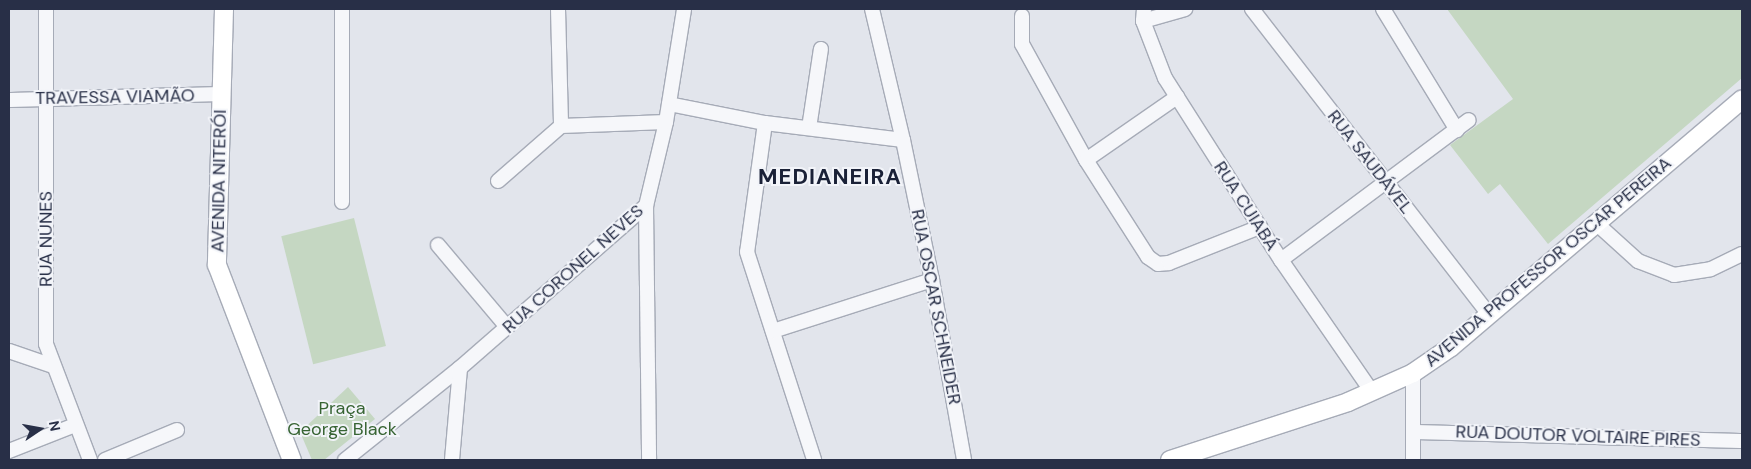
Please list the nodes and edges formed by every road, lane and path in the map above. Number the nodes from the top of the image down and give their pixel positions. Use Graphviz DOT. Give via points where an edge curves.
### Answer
graph roads {
  1 [pos="46,9"];
  2 [pos="224,9"];
  3 [pos="342,9"];
  4 [pos="558,9"];
  5 [pos="684,9"];
  6 [pos="872,9"];
  7 [pos="1185,9"];
  8 [pos="1252,9"];
  9 [pos="1383,9"];
  10 [pos="1143,15"];
  11 [pos="1022,16"];
  12 [pos="822,49"];
  13 [pos="222,94"];
  14 [pos="1177,97"];
  15 [pos="45,99"];
  16 [pos="1742,99"];
  17 [pos="9,100"];
  18 [pos="669,104"];
  19 [pos="1469,120"];
  20 [pos="666,122"];
  21 [pos="765,122"];
  22 [pos="561,126"];
  23 [pos="809,128"];
  24 [pos="1456,130"];
  25 [pos="903,140"];
  26 [pos="1086,160"];
  27 [pos="498,181"];
  28 [pos="1386,184"];
  29 [pos="342,202"];
  30 [pos="646,206"];
  31 [pos="1596,223"];
  32 [pos="1260,227"];
  33 [pos="438,244"];
  34 [pos="1742,254"];
  35 [pos="1281,260"];
  36 [pos="932,280"];
  37 [pos="1488,314"];
  38 [pos="507,327"];
  39 [pos="773,331"];
  40 [pos="9,352"];
  41 [pos="53,366"];
  42 [pos="460,368"];
  43 [pos="1413,373"];
  44 [pos="1372,392"];
  45 [pos="75,424"];
  46 [pos="177,430"];
  47 [pos="1414,432"];
  48 [pos="1742,440"];
  49 [pos="9,451"];
  50 [pos="1187,458"];
  51 [pos="90,460"];
  52 [pos="106,460"];
  53 [pos="292,460"];
  54 [pos="345,460"];
  55 [pos="452,460"];
  56 [pos="650,460"];
  57 [pos="814,460"];
  58 [pos="964,460"];
  59 [pos="1170,460"];
  60 [pos="1413,460"];
  1 -- 15 [label="street, RUA NUNES"];
  2 -- 13 [label="main road, AVENIDA NITERÓI"];
  3 -- 29 [label="street"];
  4 -- 22 [label="street"];
  5 -- 18 [label="street, RUA CORONEL NEVES"];
  6 -- 25 [label="street, RUA OSCAR SCHNEIDER"];
  7 -- 10 [label="street"];
  8 -- 28 [label="street, RUA SAUDÁVEL"];
  9 -- 24 [label="street"];
  10 -- 14 [label="street, RUA CUIABÁ" via="1165,78"];
  11 -- 26 [label="street" via="1022,44"];
  12 -- 23 [label="street"];
  13 -- 15 [label="street, TRAVESSA VIAMÃO"];
  13 -- 53 [label="main road, AVENIDA NITERÓI" via="218,265"];
  14 -- 26 [label="street"];
  14 -- 32 [label="street, RUA CUIABÁ"];
  15 -- 17 [label="street, TRAVESSA VIAMÃO"];
  15 -- 41 [label="street, RUA NUNES" via="46,344"];
  16 -- 31 [label="main road, AVENIDA PROFESSOR OSCAR PEREIRA"];
  18 -- 20 [label="street, RUA CORONEL NEVES"];
  18 -- 21 [label="street"];
  19 -- 24 [label="street"];
  20 -- 22 [label="street"];
  20 -- 30 [label="street, RUA CORONEL NEVES"];
  21 -- 23 [label="street"];
  21 -- 39 [label="street" via="747,252"];
  22 -- 27 [label="street"];
  23 -- 25 [label="street"];
  24 -- 28 [label="street"];
  25 -- 36 [label="street, RUA OSCAR SCHNEIDER"];
  26 -- 32 [label="street" via="1148,258 1158,264 1169,263"];
  28 -- 35 [label="street"];
  28 -- 37 [label="street, RUA SAUDÁVEL"];
  30 -- 38 [label="street, RUA CORONEL NEVES"];
  30 -- 56 [label="street"];
  31 -- 34 [label="street" via="1638,261 1674,275 1711,268"];
  31 -- 37 [label="main road, AVENIDA PROFESSOR OSCAR PEREIRA"];
  32 -- 35 [label="street, RUA CUIABÁ"];
  33 -- 38 [label="street"];
  35 -- 44 [label="street, RUA CUIABÁ"];
  36 -- 39 [label="street"];
  36 -- 58 [label="street, RUA OSCAR SCHNEIDER"];
  37 -- 43 [label="main road, AVENIDA PROFESSOR OSCAR PEREIRA" via="1451,347"];
  38 -- 42 [label="street, RUA CORONEL NEVES"];
  39 -- 57 [label="street"];
  40 -- 41 [label="street"];
  41 -- 45 [label="street, RUA NUNES"];
  42 -- 54 [label="street, RUA CORONEL NEVES"];
  42 -- 55 [label="street"];
  43 -- 44 [label="main road, AVENIDA PROFESSOR OSCAR PEREIRA"];
  43 -- 47 [label="street"];
  44 -- 50 [label="main road, AVENIDA PROFESSOR OSCAR PEREIRA"];
  45 -- 49 [label="street"];
  45 -- 51 [label="street, RUA NUNES"];
  46 -- 52 [label="street"];
  47 -- 48 [label="street, RUA DOUTOR VOLTAIRE PIRES"];
  47 -- 60 [label="street"];
  50 -- 59 [label="main road, AVENIDA PROFESSOR OSCAR PEREIRA"];
}
